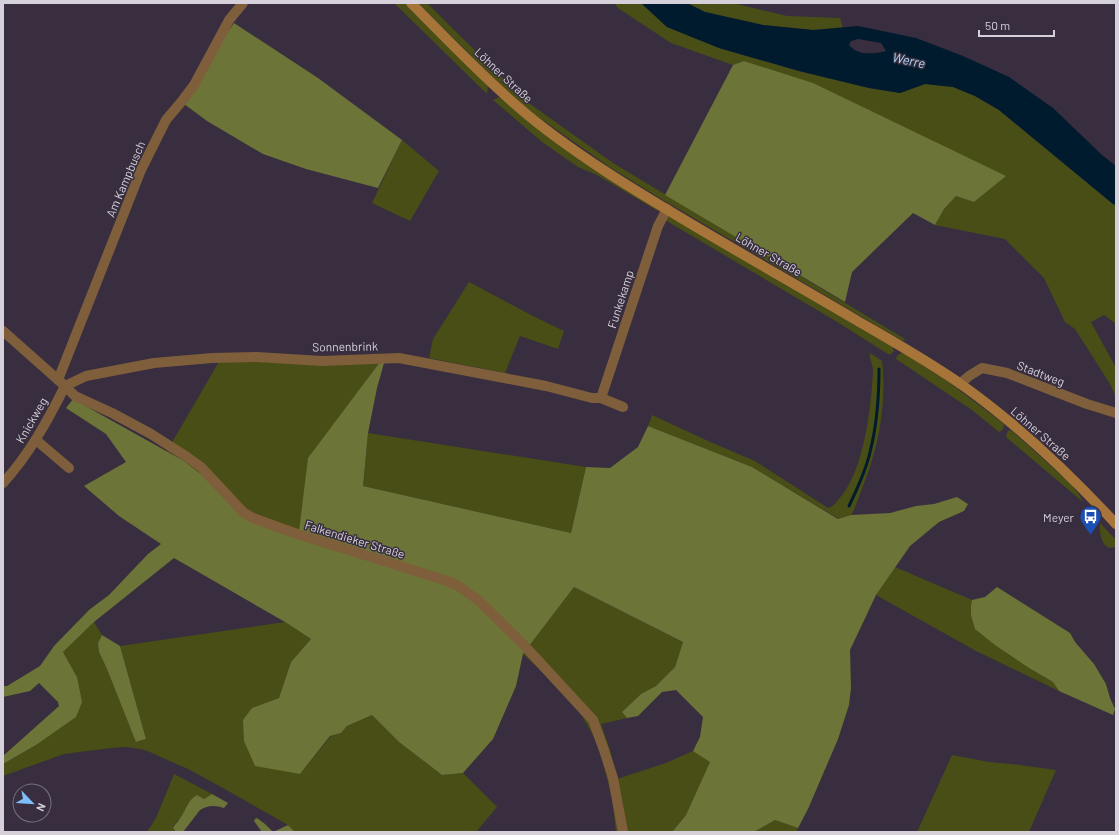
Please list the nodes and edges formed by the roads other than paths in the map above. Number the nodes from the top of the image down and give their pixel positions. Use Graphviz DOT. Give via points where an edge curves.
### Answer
graph roads {
  1 [pos="243,3"];
  2 [pos="411,3"];
  3 [pos="667,209"];
  4 [pos="3,331"];
  5 [pos="61,383"];
  6 [pos="960,384"];
  7 [pos="601,398"];
  8 [pos="623,408"];
  9 [pos="1116,413"];
  10 [pos="36,440"];
  11 [pos="68,468"];
  12 [pos="3,483"];
  13 [pos="1116,524"];
  14 [pos="622,832"];
  1 -- 5 [label="street, Am Kampbusch" via="229,20 194,85 166,120 141,170"];
  2 -- 3 [label="main road, Löhner Straße" via="497,88 546,130 608,173"];
  3 -- 6 [label="main road, Löhner Straße" via="902,346"];
  3 -- 7 [label="street, Funkekamp" via="658,226"];
  4 -- 5 [label="street, Falkendieker Straße"];
  5 -- 7 [label="street, Sonnenbrink" via="154,363 212,358 256,357 322,361 399,358"];
  5 -- 10 [label="street, Knickweg" via="55,406"];
  5 -- 14 [label="street, Falkendieker Straße" via="75,396 151,434 187,457 201,467 243,512 253,518 444,580 457,585 478,600 593,720 613,778"];
  6 -- 9 [label="street, Stadtweg" via="982,368 1007,374"];
  6 -- 13 [label="main road, Löhner Straße" via="1033,442"];
  7 -- 8 [label="street, Sonnenbrink"];
  10 -- 11 [label="street"];
  10 -- 12 [label="street, Knickweg"];
}
